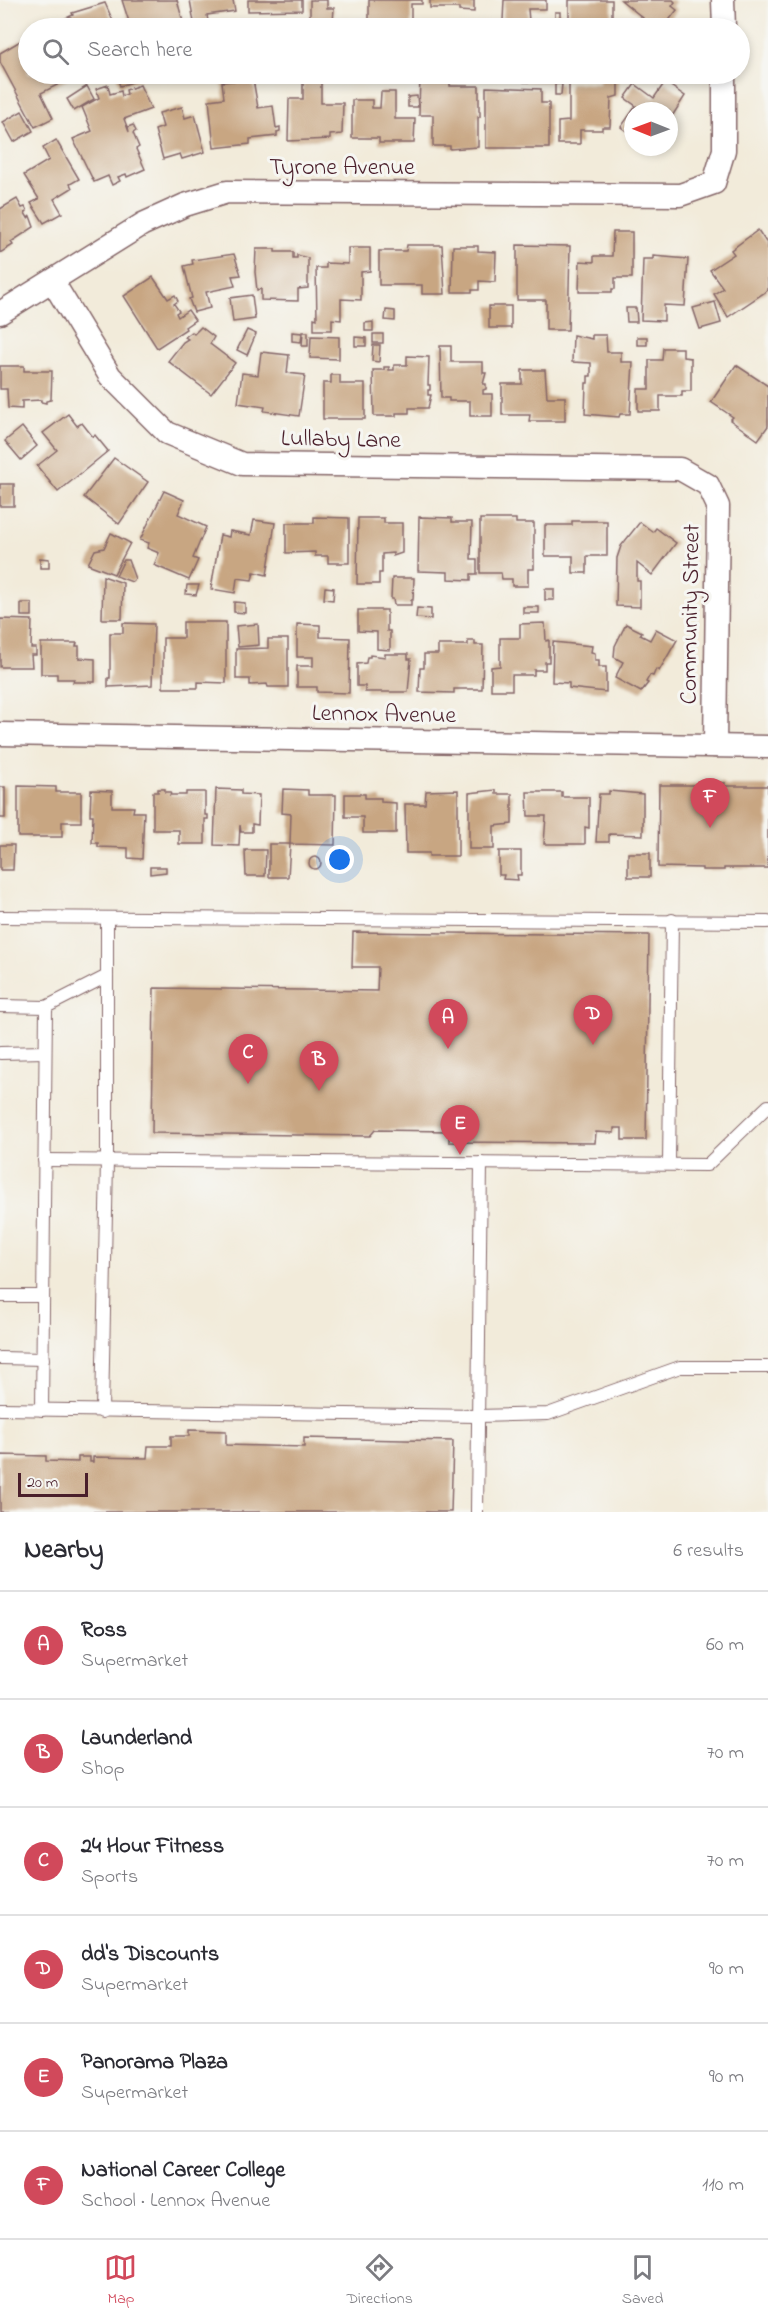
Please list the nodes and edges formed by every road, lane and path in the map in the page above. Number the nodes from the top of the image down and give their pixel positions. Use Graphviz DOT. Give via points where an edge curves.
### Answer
graph roads {
  1 [pos="723,0"];
  2 [pos="724,18"];
  3 [pos="724,84"];
  4 [pos="53,282"];
  5 [pos="0,313"];
  6 [pos="708,484"];
  7 [pos="0,734"];
  8 [pos="715,746"];
  9 [pos="768,747"];
  10 [pos="0,917"];
  11 [pos="107,918"];
  12 [pos="672,920"];
  13 [pos="768,922"];
  14 [pos="107,976"];
  15 [pos="0,1006"];
  16 [pos="45,1007"];
  17 [pos="45,1052"];
  18 [pos="0,1053"];
  19 [pos="768,1106"];
  20 [pos="44,1160"];
  21 [pos="107,1160"];
  22 [pos="481,1163"];
  23 [pos="669,1164"];
  24 [pos="0,1296"];
  25 [pos="43,1296"];
  26 [pos="0,1358"];
  27 [pos="43,1359"];
  28 [pos="768,1367"];
  29 [pos="0,1409"];
  30 [pos="42,1410"];
  31 [pos="102,1412"];
  32 [pos="478,1416"];
  33 [pos="477,1512"];
  1 -- 2 [label="street"];
  3 -- 4 [label="street, Tyrone Avenue" via="724,150 714,183 680,195 227,192 143,224"];
  4 -- 5 [label="street, Tyrone Avenue"];
  4 -- 6 [label="street, Lullaby Lane" via="110,376 167,433 242,464 680,469"];
  6 -- 8 [label="street, Community Street" via="718,506"];
  7 -- 8 [label="street, Lennox Avenue"];
  8 -- 9 [label="street, Lennox Avenue"];
  10 -- 11 [label="lane"];
  11 -- 12 [label="lane"];
  11 -- 14 [label="lane"];
  12 -- 13 [label="lane"];
  12 -- 23 [label="lane"];
  14 -- 16 [label="lane"];
  14 -- 21 [label="lane"];
  15 -- 16 [label="lane"];
  16 -- 17 [label="lane"];
  17 -- 18 [label="lane"];
  17 -- 20 [label="lane"];
  19 -- 23 [label="lane" via="707,1165"];
  20 -- 21 [label="lane"];
  20 -- 25 [label="lane"];
  21 -- 22 [label="lane"];
  21 -- 31 [label="lane"];
  22 -- 23 [label="lane"];
  22 -- 32 [label="lane"];
  24 -- 25 [label="lane"];
  25 -- 27 [label="lane"];
  26 -- 27 [label="lane"];
  27 -- 30 [label="lane"];
  28 -- 32 [label="lane" via="680,1367 548,1414"];
  29 -- 30 [label="lane"];
  30 -- 31 [label="lane"];
  31 -- 32 [label="lane"];
  32 -- 33 [label="lane"];
}
